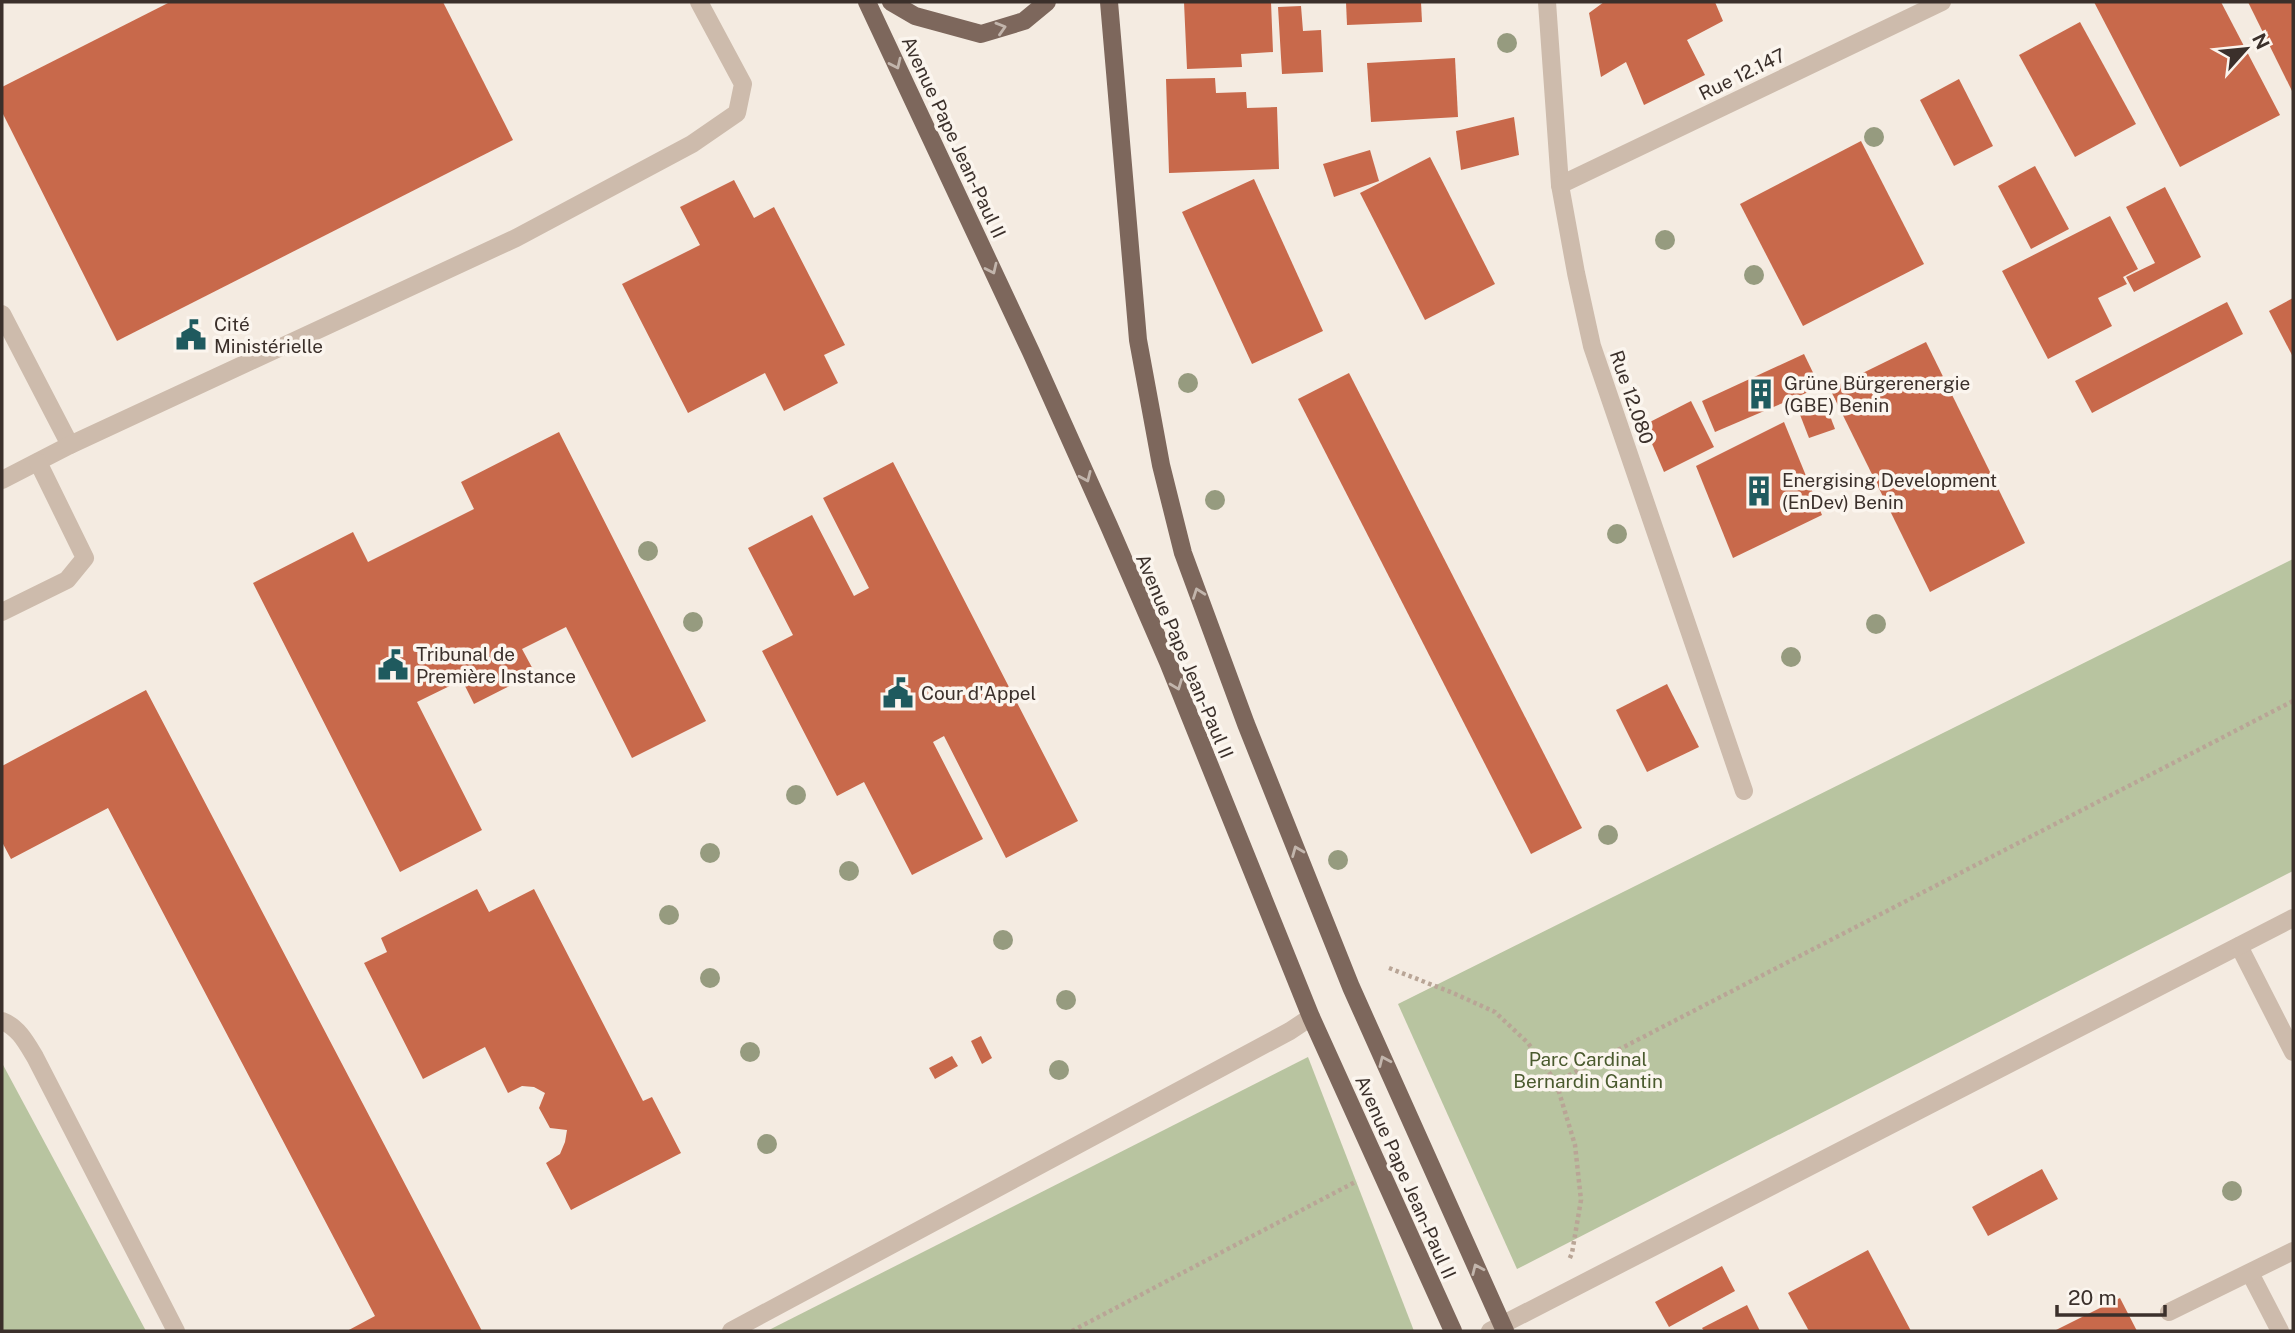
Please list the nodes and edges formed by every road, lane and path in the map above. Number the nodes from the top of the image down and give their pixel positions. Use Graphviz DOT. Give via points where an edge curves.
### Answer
graph roads {
  1 [pos="699,2"];
  2 [pos="867,2"];
  3 [pos="891,2"];
  4 [pos="1046,2"];
  5 [pos="1109,2"];
  6 [pos="1547,2"];
  7 [pos="1942,2"];
  8 [pos="1560,185"];
  9 [pos="2,314"];
  10 [pos="70,445"];
  11 [pos="38,462"];
  12 [pos="2,480"];
  13 [pos="2,612"];
  14 [pos="2293,701"];
  15 [pos="1744,791"];
  16 [pos="2293,918"];
  17 [pos="2239,946"];
  18 [pos="1389,968"];
  19 [pos="1311,1017"];
  20 [pos="2,1021"];
  21 [pos="2293,1052"];
  22 [pos="1556,1082"];
  23 [pos="1380,1169"];
  24 [pos="2293,1251"];
  25 [pos="2250,1273"];
  26 [pos="1551,1300"];
  27 [pos="2169,1312"];
  28 [pos="1499,1329"];
  29 [pos="176,1331"];
  30 [pos="732,1331"];
  31 [pos="1072,1331"];
  32 [pos="1453,1331"];
  33 [pos="2280,1331"];
  1 -- 10 [label="street" via="743,84 737,113 692,144 516,238"];
  2 -- 19 [label="main road, Avenue Pape Jean-Paul II, one-way" via="1031,352 1168,662"];
  3 -- 4 [label="main road, one-way" via="915,16 981,34 1024,21"];
  28 -- 5 [label="main road, Avenue Pape Jean-Paul II, one-way" via="1351,987 1183,553 1138,340"];
  6 -- 8 [label="street, Rue 12.080"];
  7 -- 8 [label="street, Rue 12.147"];
  8 -- 15 [label="street, Rue 12.080" via="1592,346"];
  9 -- 10 [label="street"];
  10 -- 11 [label="street"];
  11 -- 12 [label="street"];
  11 -- 13 [label="street" via="85,558 67,580"];
  14 -- 22 [label="path"];
  16 -- 17 [label="street"];
  17 -- 21 [label="street"];
  17 -- 26 [label="street"];
  18 -- 22 [label="path" via="1495,1012 1528,1043"];
  19 -- 23 [label="main road, Avenue Pape Jean-Paul II"];
  19 -- 30 [label="street"];
  20 -- 29 [label="street" via="23,1037 35,1057"];
  22 -- 26 [label="path" via="1575,1145 1581,1200 1572,1253"];
  23 -- 31 [label="path"];
  23 -- 32 [label="main road, Avenue Pape Jean-Paul II"];
  24 -- 25 [label="street"];
  25 -- 27 [label="street"];
  25 -- 33 [label="street"];
  26 -- 28 [label="street"];
}
